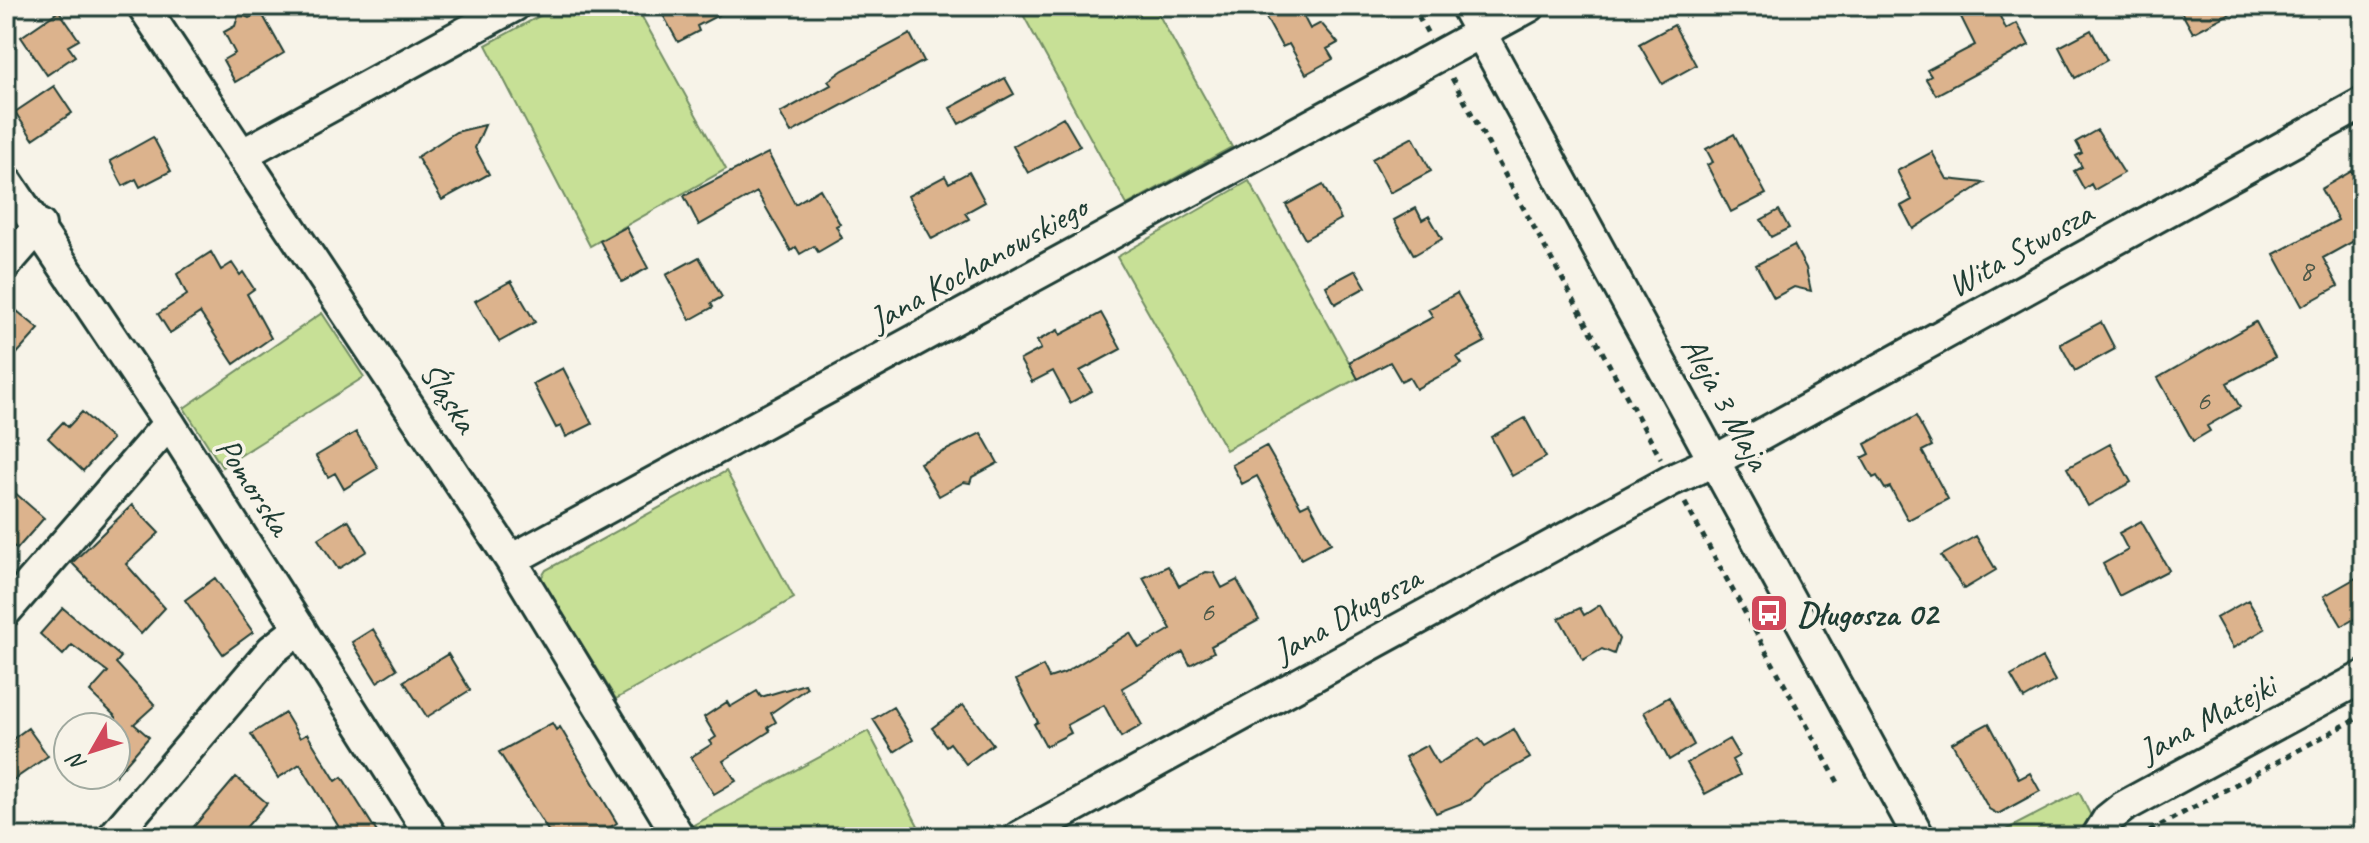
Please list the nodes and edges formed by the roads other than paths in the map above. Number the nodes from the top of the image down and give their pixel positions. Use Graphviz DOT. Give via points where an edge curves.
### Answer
graph roads {
  1 [pos="143,6"];
  2 [pos="514,6"];
  3 [pos="1466,6"];
  4 [pos="1530,6"];
  5 [pos="1480,33"];
  6 [pos="2363,103"];
  7 [pos="243,154"];
  8 [pos="6,180"];
  9 [pos="40,225"];
  10 [pos="6,264"];
  11 [pos="169,423"];
  12 [pos="1714,461"];
  13 [pos="511,560"];
  14 [pos="6,611"];
  15 [pos="300,628"];
  16 [pos="2363,677"];
  17 [pos="113,837"];
  18 [pos="432,837"];
  19 [pos="679,837"];
  20 [pos="1019,837"];
  21 [pos="1919,837"];
  22 [pos="2097,837"];
  1 -- 7 [label="street, Śląska"];
  2 -- 7 [label="street"];
  3 -- 5 [label="street, Aleja 3 Maja"];
  4 -- 5 [label="street, Jana Kochanowskiego"];
  5 -- 12 [label="street, Aleja 3 Maja"];
  5 -- 13 [label="street, Jana Kochanowskiego"];
  6 -- 12 [label="street, Wita Stwosza"];
  7 -- 13 [label="street, Śląska"];
  8 -- 9 [label="street, Pomorska"];
  9 -- 10 [label="street"];
  9 -- 11 [label="street, Pomorska"];
  11 -- 14 [label="street"];
  11 -- 15 [label="street, Pomorska"];
  12 -- 20 [label="street, Jana Długosza"];
  12 -- 21 [label="street, Aleja 3 Maja"];
  13 -- 19 [label="street, Śląska"];
  15 -- 17 [label="street" via="272,650"];
  15 -- 18 [label="street, Pomorska"];
  16 -- 22 [label="street, Jana Matejki" via="2123,807"];
}
